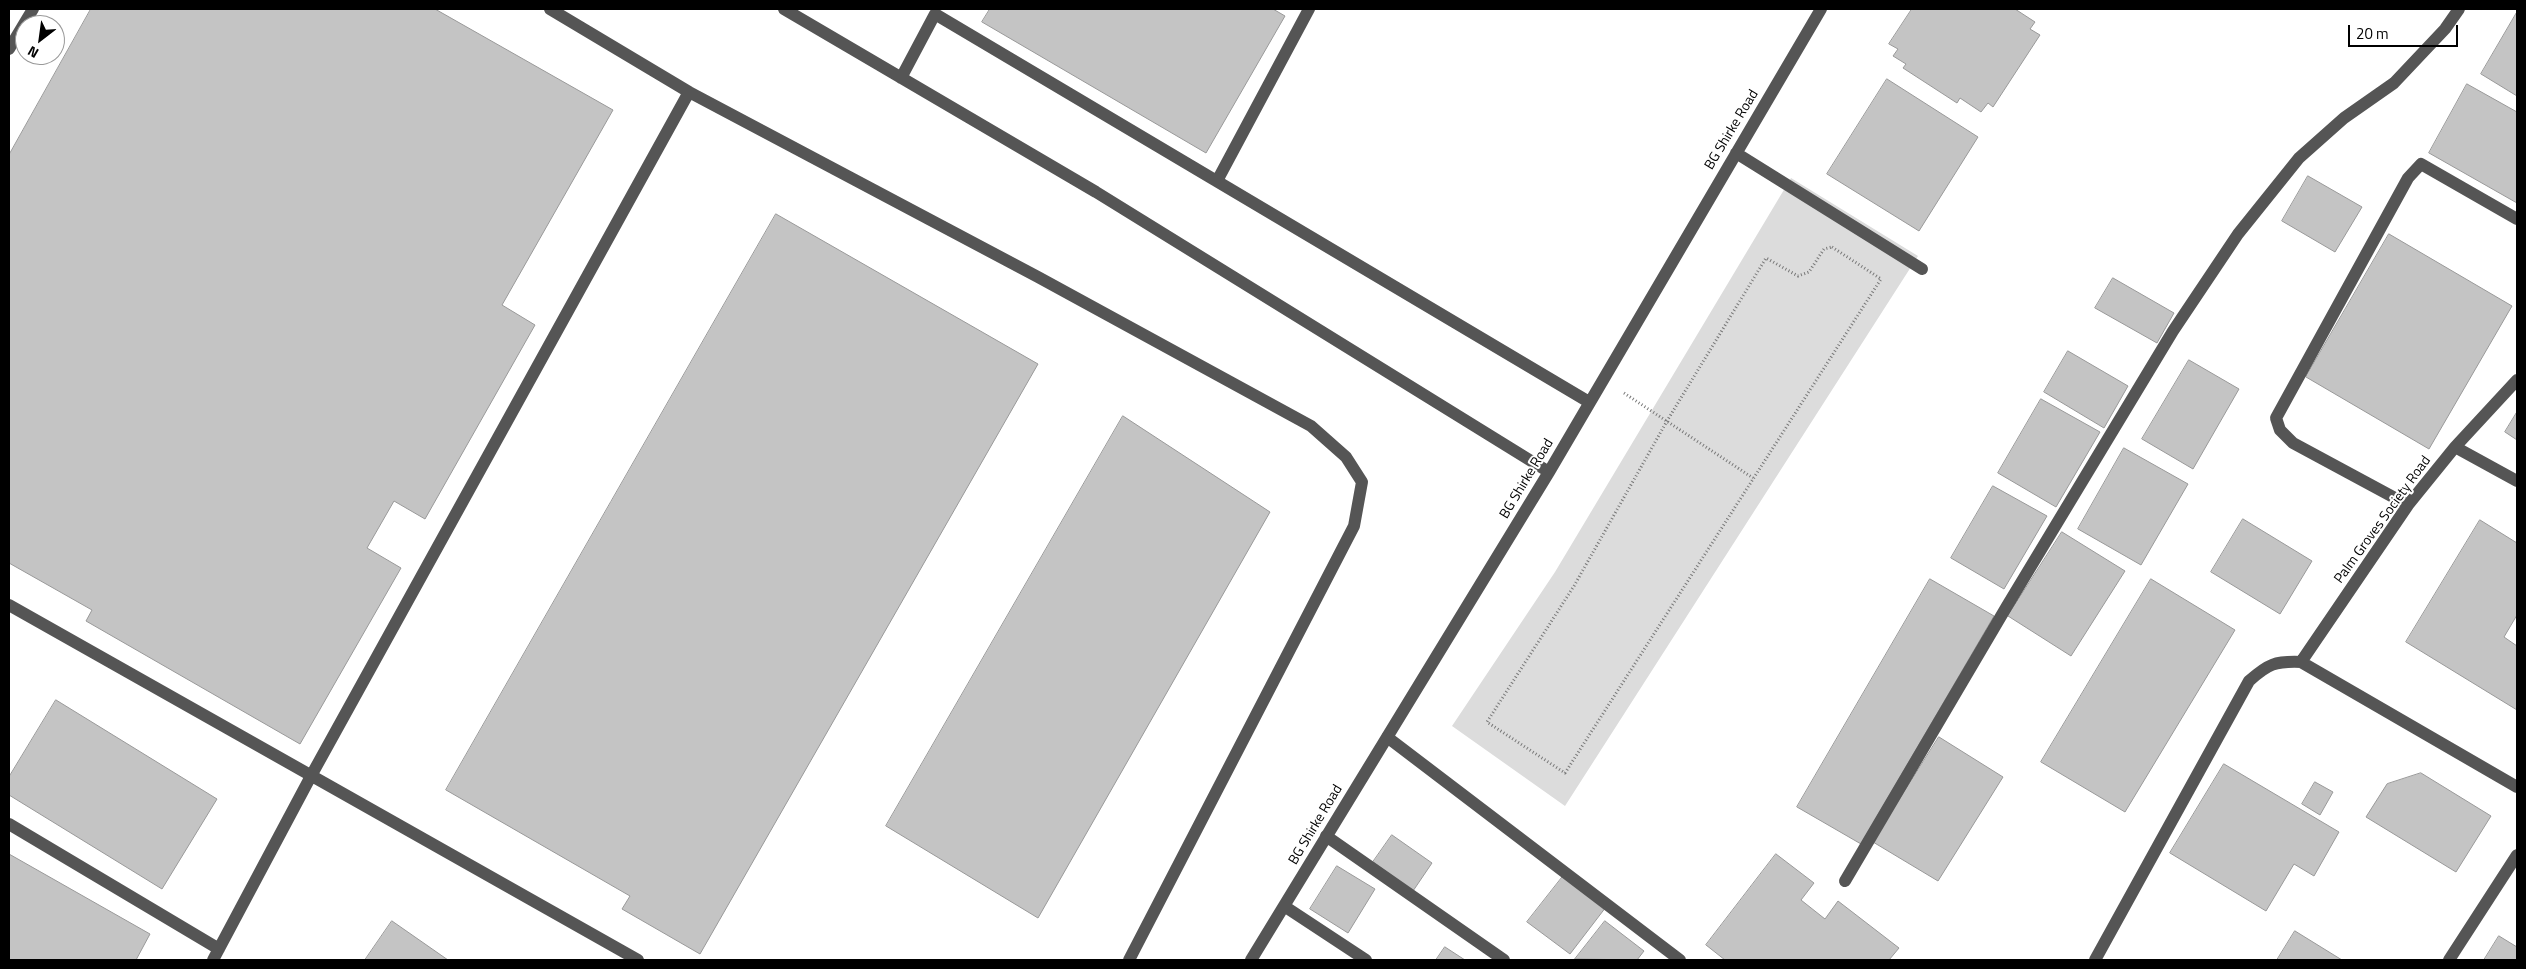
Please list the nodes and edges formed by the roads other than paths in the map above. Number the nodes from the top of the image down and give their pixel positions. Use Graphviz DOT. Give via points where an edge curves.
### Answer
graph roads {
  1 [pos="33,9"];
  2 [pos="550,9"];
  3 [pos="784,9"];
  4 [pos="1309,9"];
  5 [pos="1821,9"];
  6 [pos="2459,9"];
  7 [pos="936,11"];
  8 [pos="9,49"];
  9 [pos="901,78"];
  10 [pos="689,92"];
  11 [pos="1736,153"];
  12 [pos="1217,181"];
  13 [pos="2517,219"];
  14 [pos="1922,269"];
  15 [pos="2517,380"];
  16 [pos="1589,402"];
  17 [pos="2456,447"];
  18 [pos="1549,472"];
  19 [pos="2517,481"];
  20 [pos="2408,505"];
  21 [pos="9,605"];
  22 [pos="2301,662"];
  23 [pos="1387,737"];
  24 [pos="311,776"];
  25 [pos="2517,787"];
  26 [pos="9,824"];
  27 [pos="1326,836"];
  28 [pos="2517,855"];
  29 [pos="1845,881"];
  30 [pos="1284,906"];
  31 [pos="216,955"];
  32 [pos="638,960"];
  33 [pos="1129,960"];
  34 [pos="1251,960"];
  35 [pos="1366,960"];
  36 [pos="1504,960"];
  37 [pos="1680,960"];
  38 [pos="2095,960"];
  39 [pos="2450,960"];
  1 -- 8 [label="street"];
  2 -- 10 [label="street"];
  3 -- 9 [label="street"];
  4 -- 12 [label="street"];
  5 -- 11 [label="street, BG Shirke Road"];
  6 -- 29 [label="street" via="2445,29 2394,83 2344,118 2298,158 2238,234 2163,348"];
  7 -- 9 [label="street"];
  7 -- 12 [label="street"];
  9 -- 18 [label="street" via="1113,203"];
  10 -- 24 [label="street"];
  10 -- 33 [label="street" via="1311,426 1346,457 1362,482 1354,526"];
  11 -- 14 [label="street"];
  11 -- 16 [label="street, BG Shirke Road"];
  12 -- 16 [label="street"];
  13 -- 20 [label="street" via="2421,164 2408,178 2276,418 2280,430 2293,443"];
  15 -- 17 [label="street, Palm Groves Society Road"];
  16 -- 18 [label="street, BG Shirke Road"];
  17 -- 19 [label="street"];
  17 -- 20 [label="street, Palm Groves Society Road"];
  18 -- 23 [label="street, BG Shirke Road"];
  20 -- 22 [label="street, Palm Groves Society Road"];
  21 -- 24 [label="street"];
  22 -- 25 [label="street"];
  22 -- 38 [label="street" via="2283,661 2266,666 2249,681"];
  23 -- 27 [label="street, BG Shirke Road"];
  23 -- 37 [label="street"];
  24 -- 31 [label="street"];
  24 -- 32 [label="street"];
  26 -- 31 [label="street"];
  27 -- 30 [label="street, BG Shirke Road"];
  27 -- 36 [label="street"];
  28 -- 39 [label="street"];
  30 -- 34 [label="street, BG Shirke Road"];
  30 -- 35 [label="street"];
}
